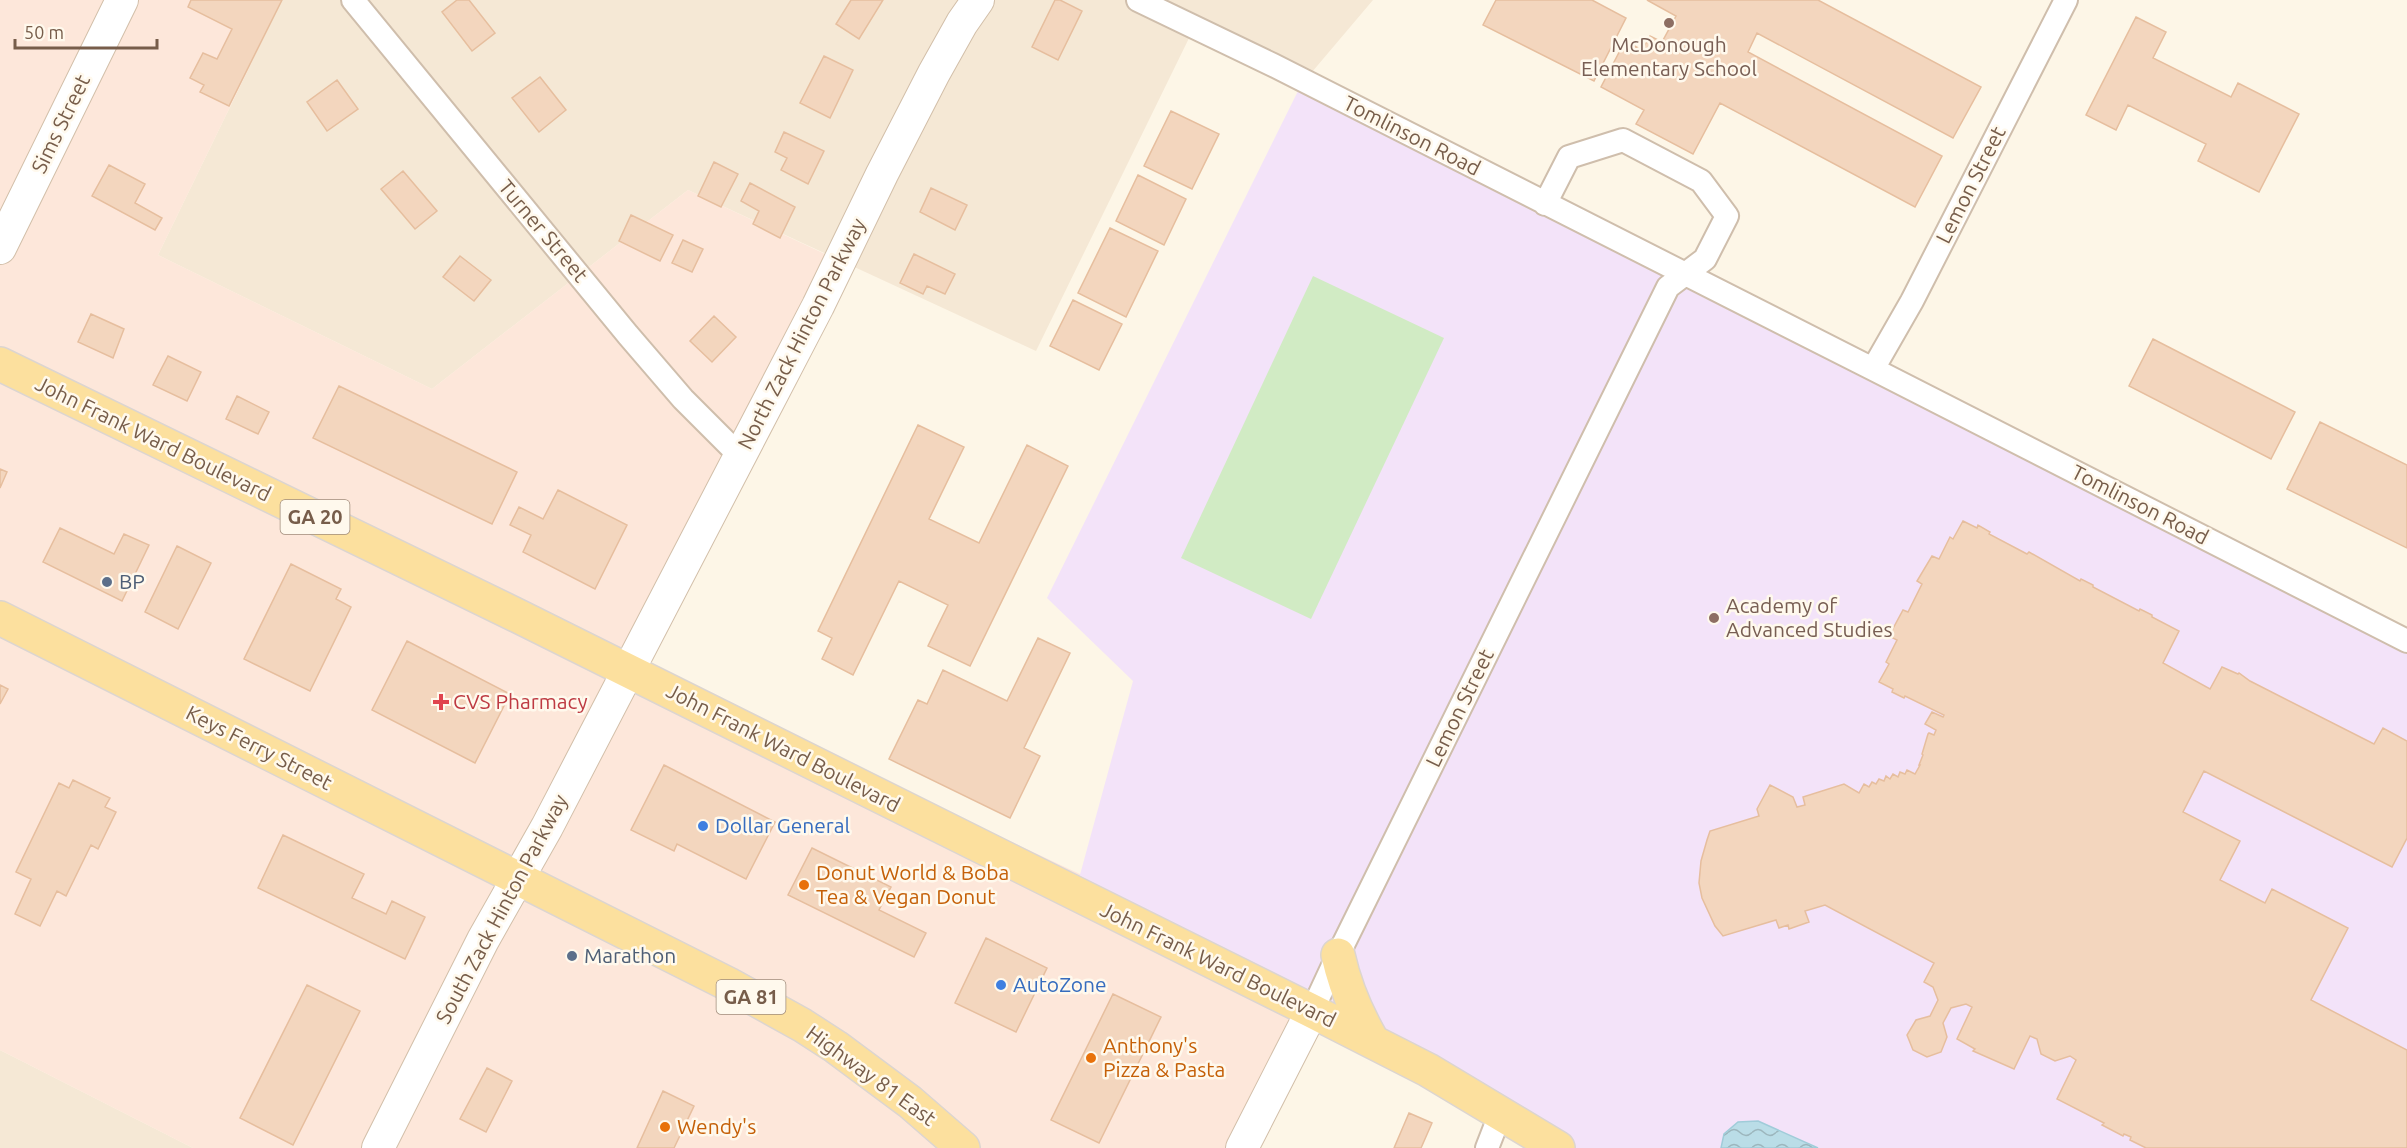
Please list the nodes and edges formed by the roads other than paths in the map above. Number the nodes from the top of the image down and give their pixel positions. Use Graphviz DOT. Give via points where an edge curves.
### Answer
graph roads {
  1 [pos="122,0"];
  2 [pos="353,0"];
  3 [pos="978,0"];
  4 [pos="1138,0"];
  5 [pos="2066,0"];
  6 [pos="1545,204"];
  7 [pos="0,248"];
  8 [pos="1685,274"];
  9 [pos="0,364"];
  10 [pos="1874,369"];
  11 [pos="740,456"];
  12 [pos="0,618"];
  13 [pos="2407,641"];
  14 [pos="629,671"];
  15 [pos="518,879"];
  16 [pos="1338,955"];
  17 [pos="1312,1011"];
  18 [pos="1372,1042"];
  19 [pos="1501,1112"];
  20 [pos="378,1148"];
  21 [pos="963,1148"];
  22 [pos="1242,1148"];
  23 [pos="1487,1148"];
  24 [pos="1558,1148"];
  1 -- 7 [label="main road, Sims Street"];
  2 -- 11 [label="street, Turner Street" via="628,335 683,399"];
  3 -- 11 [label="main road, North Zack Hinton Parkway" via="923,93"];
  4 -- 6 [label="street, Tomlinson Road"];
  5 -- 10 [label="street, Lemon Street"];
  6 -- 8 [label="street, Tomlinson Road"];
  6 -- 8 [label="street, Lemon Street" via="1569,157 1623,141 1701,181 1726,216 1705,259"];
  8 -- 10 [label="street, Tomlinson Road"];
  8 -- 16 [label="street, Lemon Street" via="1668,287"];
  9 -- 14 [label="main road, John Frank Ward Boulevard / GA 20"];
  10 -- 13 [label="street, Tomlinson Road"];
  11 -- 14 [label="main road, North Zack Hinton Parkway"];
  12 -- 15 [label="main road, Keys Ferry Street"];
  14 -- 15 [label="main road, South Zack Hinton Parkway"];
  14 -- 17 [label="main road, John Frank Ward Boulevard"];
  15 -- 20 [label="main road, South Zack Hinton Parkway" via="452,999"];
  15 -- 21 [label="main road, Highway 81 East / GA 81" via="802,1024 910,1102"];
  16 -- 17 [label="street, Lemon Street"];
  16 -- 18 [label="main road" via="1351,1002"];
  17 -- 18 [label="main road, John Frank Ward Boulevard"];
  17 -- 22 [label="main road, Lemon Street"];
  18 -- 19 [label="main road, John Frank Ward Boulevard"];
  19 -- 23 [label="street"];
  19 -- 24 [label="main road, John Frank Ward Boulevard"];
}
